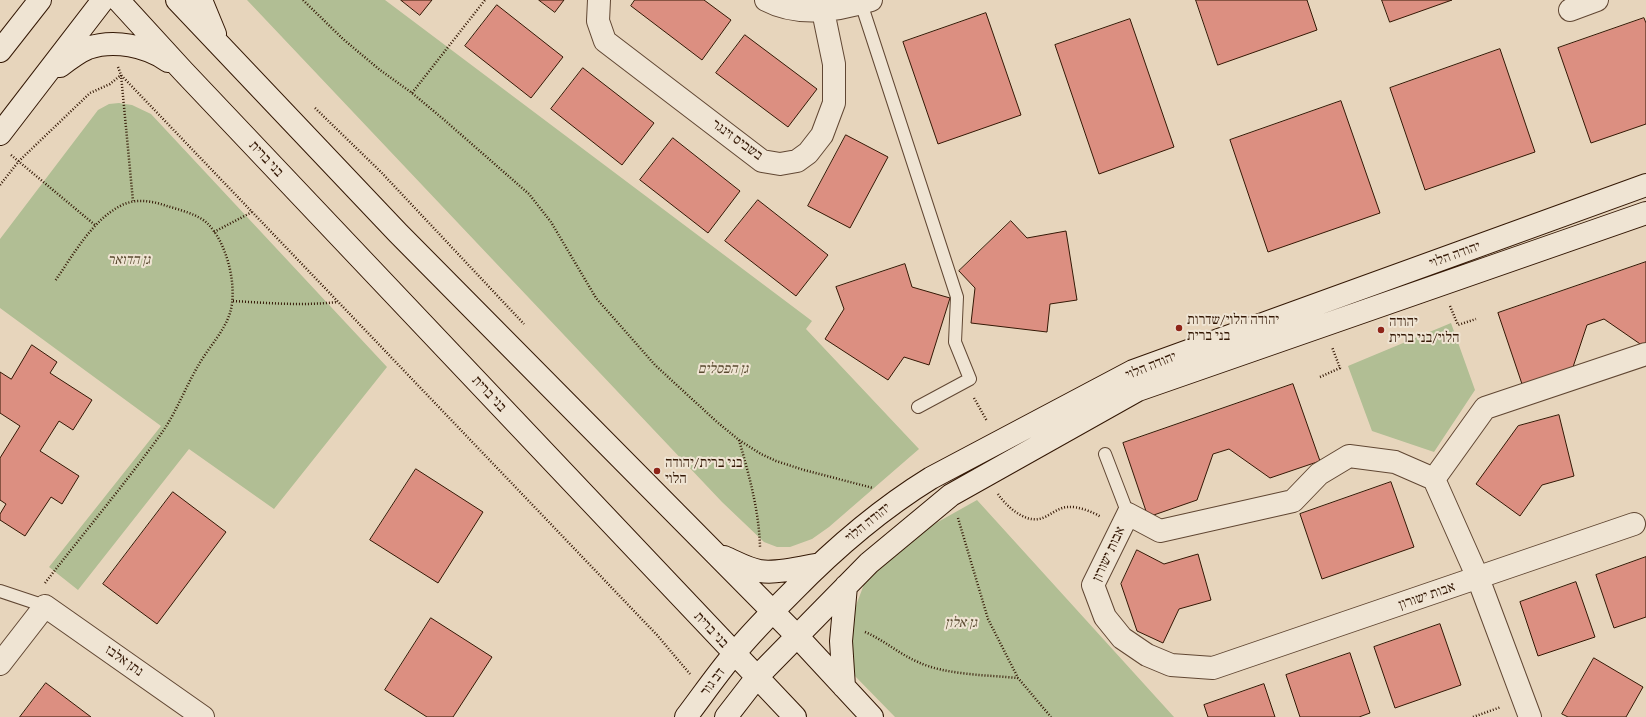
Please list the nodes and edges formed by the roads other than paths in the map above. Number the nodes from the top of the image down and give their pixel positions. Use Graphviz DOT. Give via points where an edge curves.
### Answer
graph roads {
  1 [pos="28,0"];
  2 [pos="40,0"];
  3 [pos="103,0"];
  4 [pos="118,0"];
  5 [pos="176,0"];
  6 [pos="201,0"];
  7 [pos="600,0"];
  8 [pos="766,0"];
  9 [pos="1597,0"];
  10 [pos="866,2"];
  11 [pos="1570,10"];
  12 [pos="822,11"];
  13 [pos="18,28"];
  14 [pos="222,48"];
  15 [pos="0,51"];
  16 [pos="183,71"];
  17 [pos="44,77"];
  18 [pos="0,134"];
  19 [pos="1646,185"];
  20 [pos="1646,212"];
  21 [pos="1646,354"];
  22 [pos="918,407"];
  23 [pos="1105,454"];
  24 [pos="1434,479"];
  25 [pos="1125,520"];
  26 [pos="1634,524"];
  27 [pos="711,550"];
  28 [pos="820,564"];
  29 [pos="1478,578"];
  30 [pos="846,586"];
  31 [pos="0,591"];
  32 [pos="46,606"];
  33 [pos="772,612"];
  34 [pos="797,636"];
  35 [pos="734,654"];
  36 [pos="0,664"];
  37 [pos="757,677"];
  38 [pos="844,687"];
  39 [pos="1526,708"];
  40 [pos="203,717"];
  41 [pos="686,717"];
  42 [pos="726,717"];
  43 [pos="795,717"];
  44 [pos="872,717"];
  1 -- 13 [label="street"];
  2 -- 13 [label="street"];
  3 -- 17 [label="street"];
  4 -- 16 [label="street"];
  5 -- 14 [label="street"];
  6 -- 14 [label="street"];
  7 -- 12 [label="street, בשביס זינגר" via="598,21 605,41 762,161 780,164 797,161 808,153 822,135 834,103 834,64"];
  8 -- 12 [label="street" via="794,9"];
  9 -- 11 [label="street"];
  10 -- 12 [label="street"];
  10 -- 22 [label="lane" via="957,297 955,342 970,379"];
  13 -- 15 [label="street"];
  14 -- 27 [label="street" via="398,233"];
  16 -- 17 [label="street" via="146,49 109,44 88,48"];
  16 -- 35 [label="street, בני ברית"];
  17 -- 18 [label="street"];
  19 -- 28 [label="street, יהודה הלוי" via="1133,371 931,478 902,496 858,530"];
  20 -- 30 [label="street, יהודה הלוי" via="1138,390 951,495 869,563"];
  21 -- 24 [label="street" via="1485,408"];
  23 -- 25 [label="lane"];
  24 -- 25 [label="street, אבות ישורון" via="1394,462 1350,456 1319,474 1293,501 1160,531"];
  24 -- 29 [label="street"];
  25 -- 29 [label="street, אבות ישורון" via="1092,586 1104,617 1122,638 1147,655 1171,666 1213,668"];
  26 -- 29 [label="street, אבות ישורון"];
  27 -- 28 [label="street" via="761,572"];
  27 -- 33 [label="street"];
  28 -- 33 [label="street, יהודה הלוי"];
  29 -- 39 [label="street"];
  30 -- 34 [label="street, יהודה הלוי"];
  30 -- 38 [label="street" via="841,641"];
  31 -- 32 [label="lane"];
  32 -- 36 [label="street"];
  32 -- 40 [label="street, נתן אלבז"];
  33 -- 34 [label="street"];
  33 -- 35 [label="street, דב גור"];
  34 -- 37 [label="street"];
  34 -- 38 [label="street"];
  35 -- 37 [label="street, בני ברית"];
  35 -- 41 [label="street, דב גור"];
  37 -- 42 [label="street"];
  37 -- 43 [label="street, בני ברית"];
  38 -- 44 [label="street"];
}
